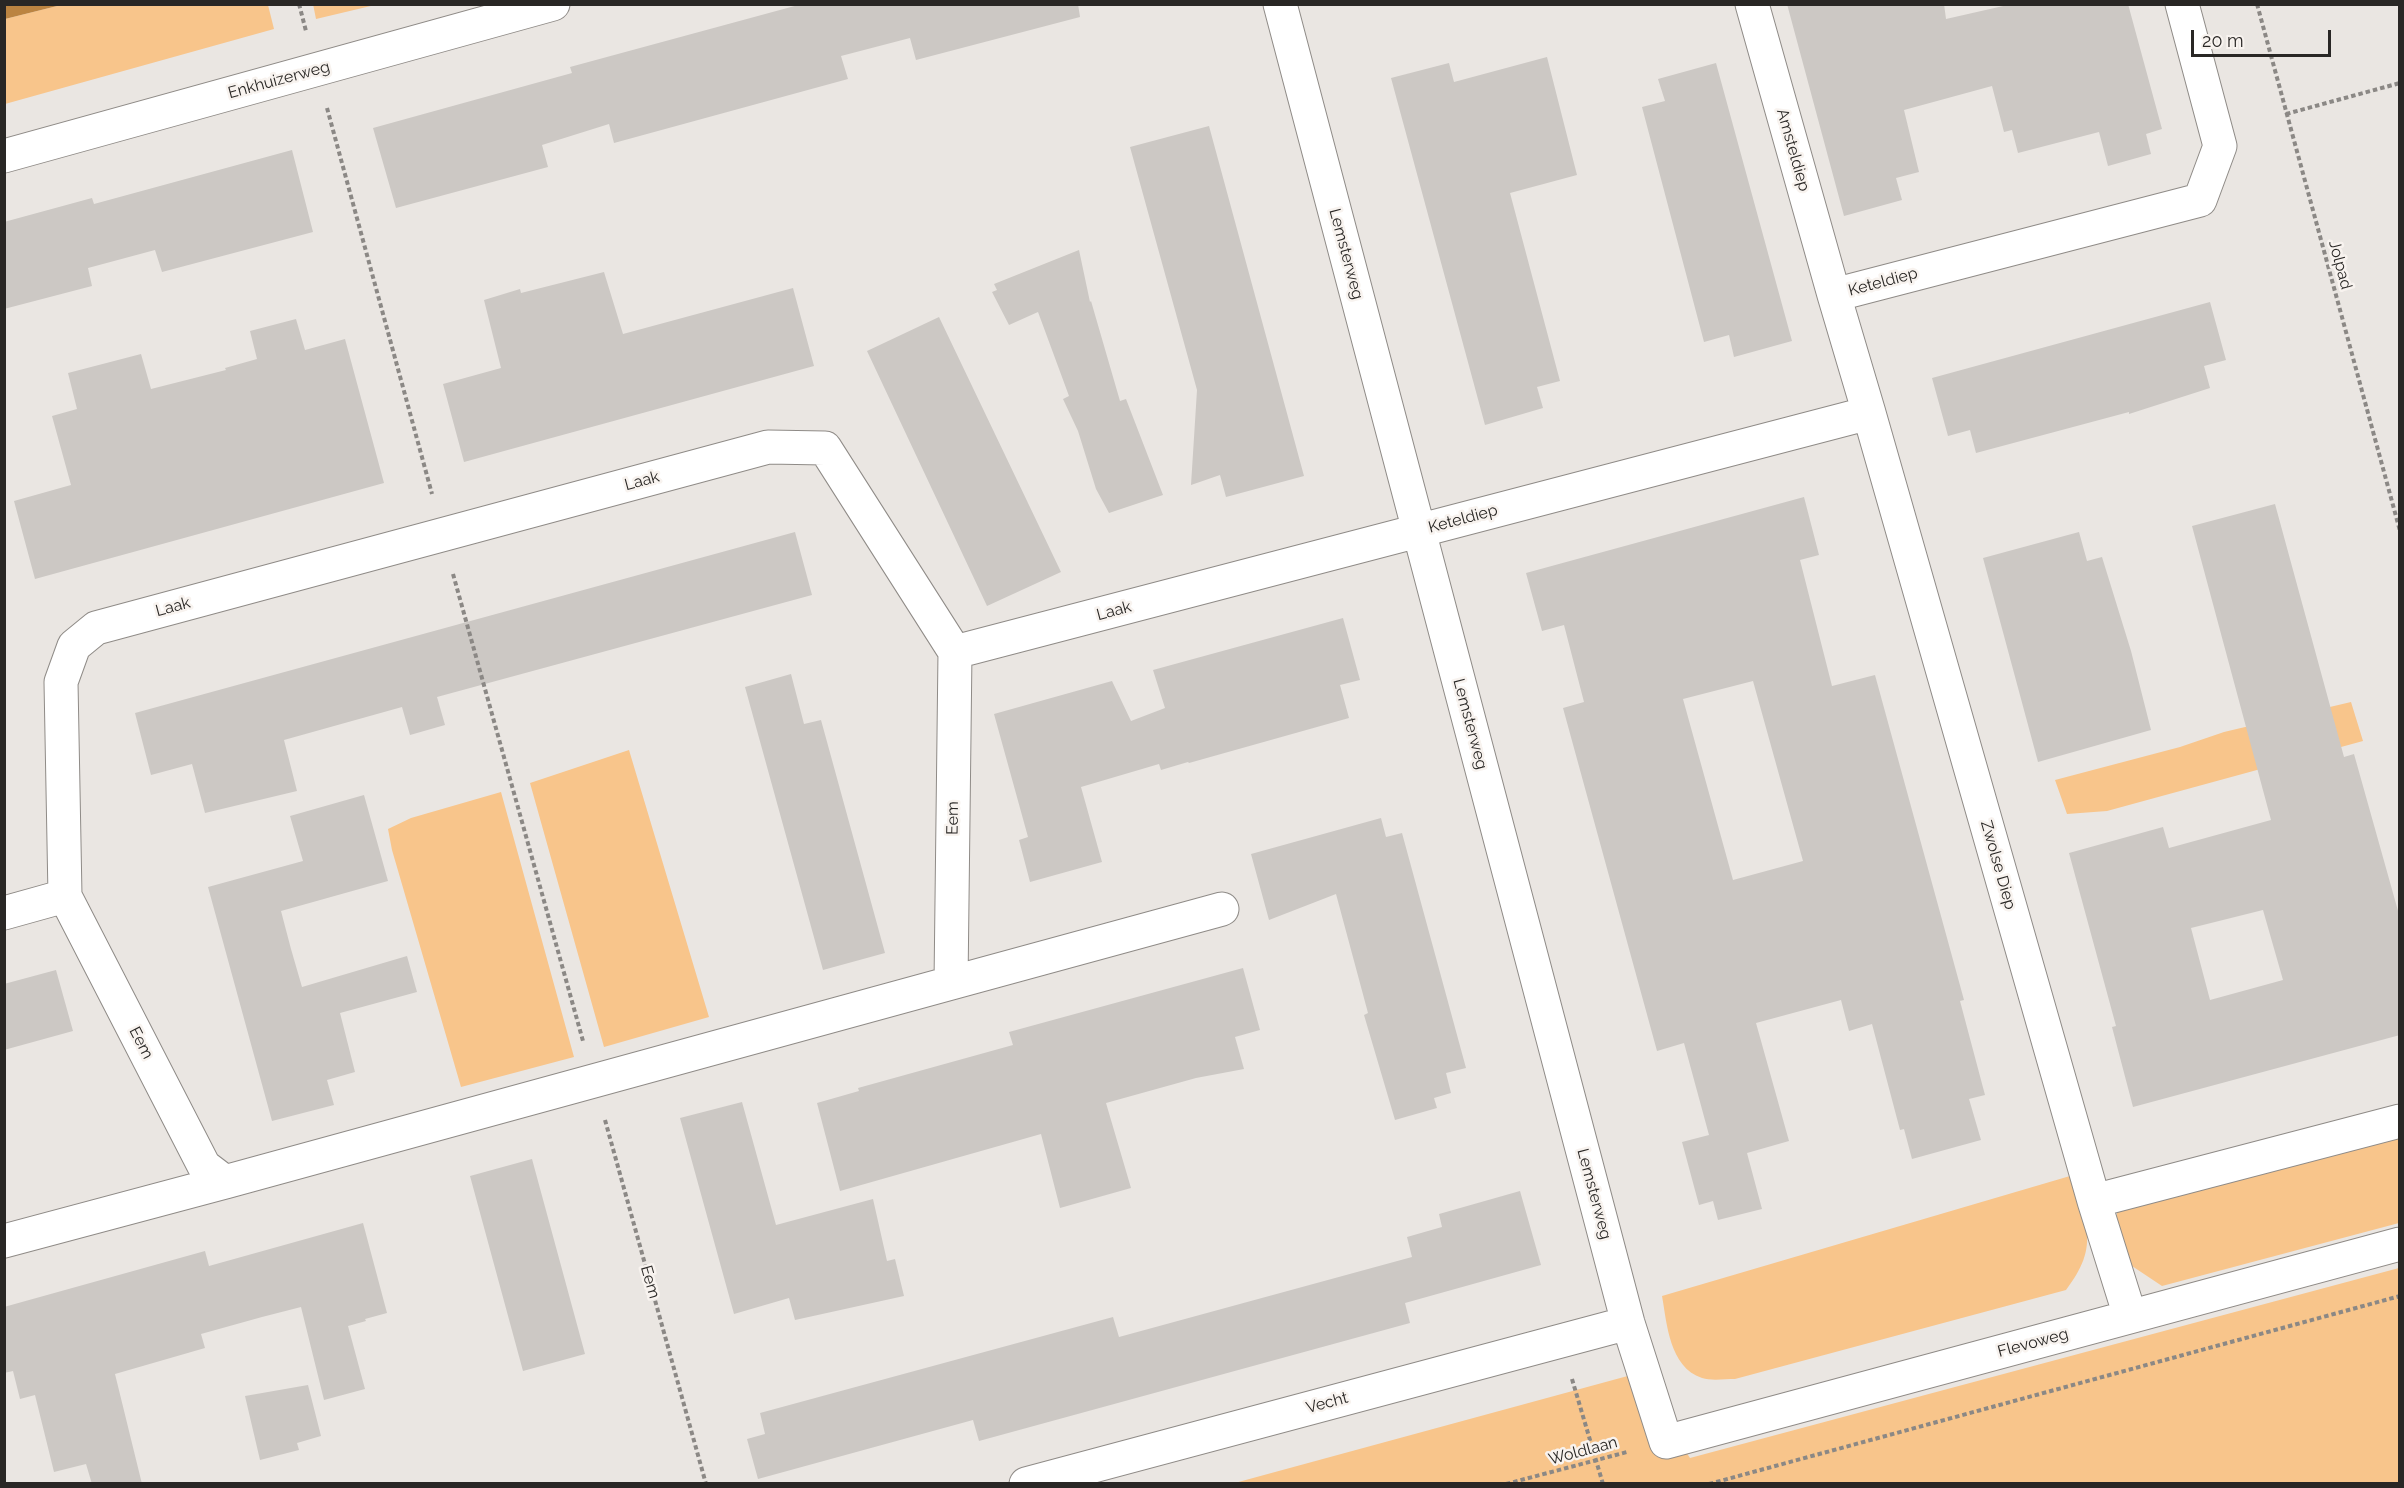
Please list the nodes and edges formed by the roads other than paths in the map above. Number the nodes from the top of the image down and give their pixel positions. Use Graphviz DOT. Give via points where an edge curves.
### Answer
graph roads {
  1 [pos="553,4"];
  2 [pos="1280,4"];
  3 [pos="1752,4"];
  4 [pos="2182,4"];
  5 [pos="4,156"];
  6 [pos="1834,295"];
  7 [pos="1869,413"];
  8 [pos="1419,531"];
  9 [pos="955,652"];
  10 [pos="65,896"];
  11 [pos="1222,909"];
  12 [pos="4,913"];
  13 [pos="951,983"];
  14 [pos="2400,1121"];
  15 [pos="225,1182"];
  16 [pos="2094,1201"];
  17 [pos="4,1241"];
  18 [pos="2400,1244"];
  19 [pos="2130,1316"];
  20 [pos="1628,1323"];
  21 [pos="1666,1442"];
  22 [pos="1026,1484"];
  1 -- 5 [label="street, Enkhuizerweg"];
  2 -- 8 [label="street, Lemsterweg"];
  3 -- 6 [label="street, Amsteldiep"];
  4 -- 6 [label="street, Keteldiep" via="2220,146 2200,200"];
  6 -- 7 [label="street, Keteldiep"];
  7 -- 8 [label="street, Keteldiep"];
  7 -- 16 [label="street, Zwolse Diep"];
  8 -- 9 [label="street, Laak"];
  8 -- 20 [label="street, Lemsterweg"];
  9 -- 10 [label="street, Laak" via="825,448 768,447 96,628 74,646 61,682"];
  9 -- 13 [label="street, Eem"];
  10 -- 12 [label="street"];
  10 -- 15 [label="street, Eem" via="204,1166"];
  11 -- 13 [label="street"];
  13 -- 15 [label="street"];
  14 -- 16 [label="street"];
  15 -- 17 [label="street"];
  16 -- 19 [label="street, Zwolse Diep"];
  18 -- 19 [label="street, Flevoweg"];
  19 -- 21 [label="street, Flevoweg"];
  20 -- 21 [label="street, Lemsterweg"];
  20 -- 22 [label="street, Vecht"];
}
